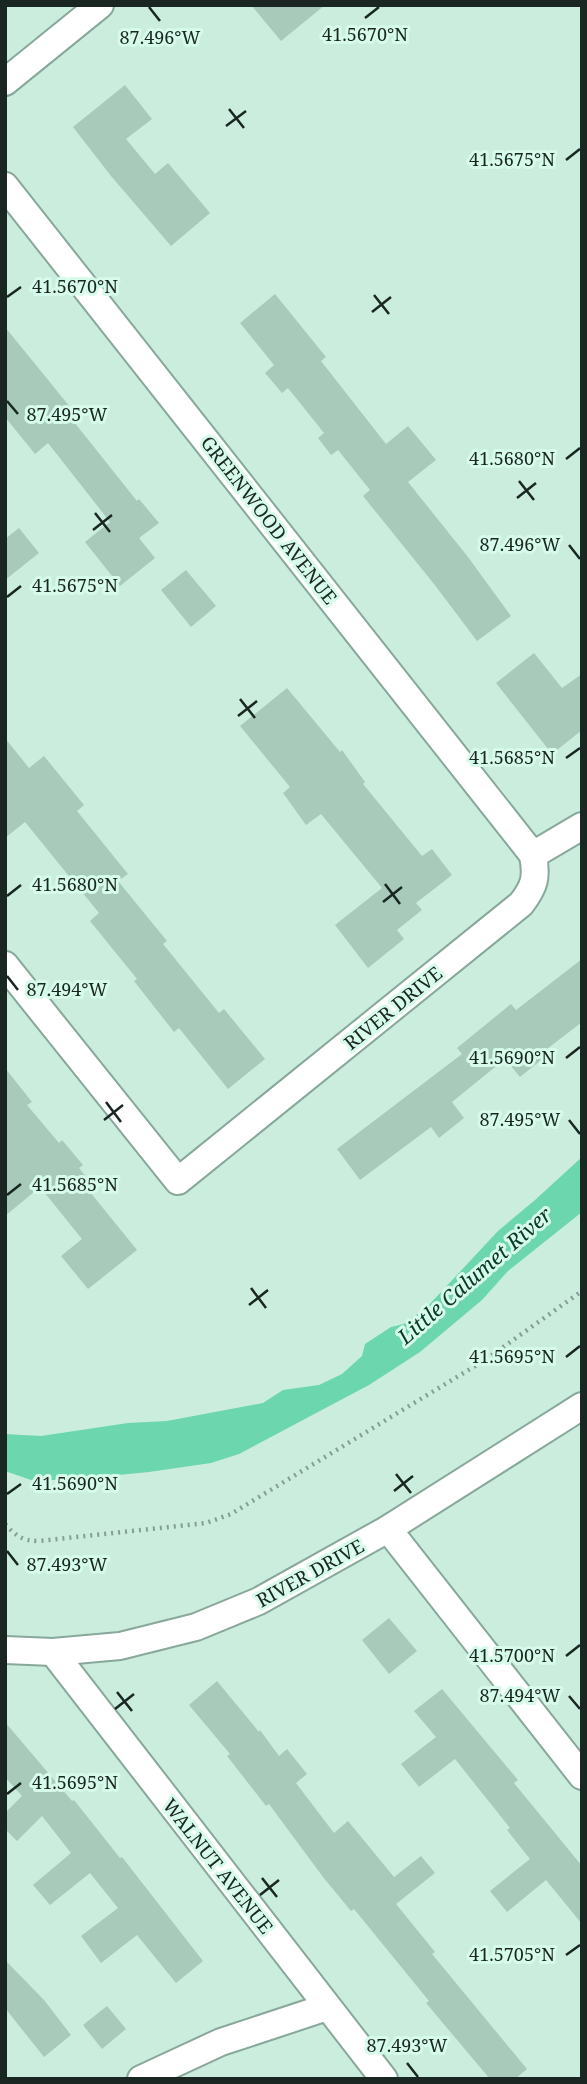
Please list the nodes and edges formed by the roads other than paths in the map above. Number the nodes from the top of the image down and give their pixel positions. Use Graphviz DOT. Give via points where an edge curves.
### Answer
graph roads {
  1 [pos="100,5"];
  2 [pos="5,82"];
  3 [pos="5,186"];
  4 [pos="582,826"];
  5 [pos="533,855"];
  6 [pos="5,965"];
  7 [pos="582,1406"];
  8 [pos="388,1529"];
  9 [pos="5,1650"];
  10 [pos="53,1652"];
  11 [pos="582,1776"];
  12 [pos="327,2007"];
  13 [pos="141,2079"];
  14 [pos="384,2079"];
  1 -- 2 [label="street"];
  3 -- 5 [label="street, GREENWOOD AVENUE"];
  4 -- 5 [label="street"];
  5 -- 6 [label="street, RIVER DRIVE" via="532,889 521,904 178,1181"];
  7 -- 8 [label="street, RIVER DRIVE"];
  8 -- 10 [label="street, RIVER DRIVE" via="259,1601 196,1627 120,1646"];
  8 -- 11 [label="street"];
  9 -- 10 [label="street, RIVER DRIVE"];
  10 -- 12 [label="street, WALNUT AVENUE"];
  12 -- 13 [label="street" via="221,2042"];
  12 -- 14 [label="street, WALNUT AVENUE"];
}
